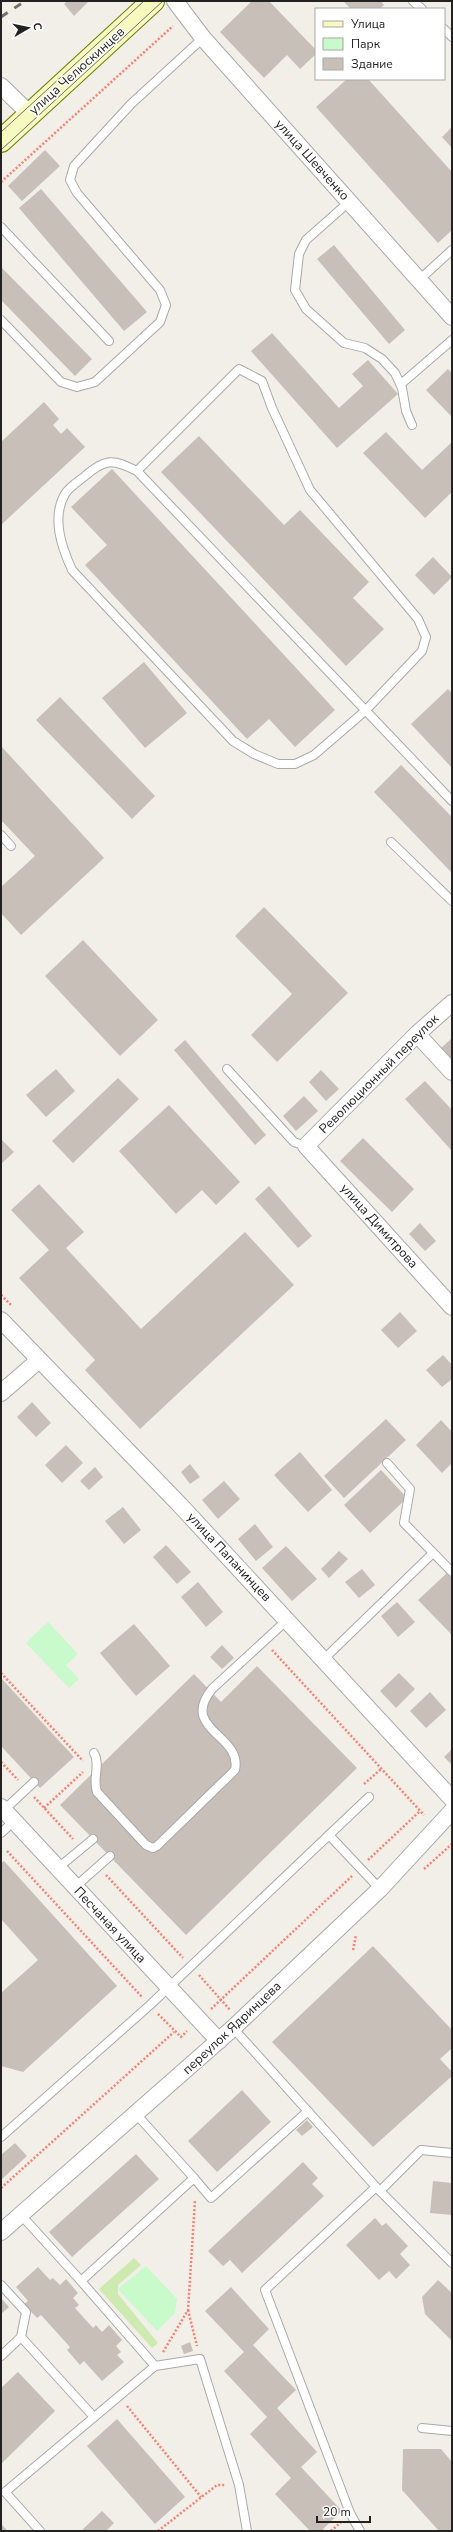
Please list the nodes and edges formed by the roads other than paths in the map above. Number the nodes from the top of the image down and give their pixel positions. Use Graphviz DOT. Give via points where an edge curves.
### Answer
graph roads {
  1 [pos="153,1"];
  2 [pos="175,1"];
  3 [pos="413,1"];
  4 [pos="421,8"];
  5 [pos="204,38"];
  6 [pos="1,86"];
  7 [pos="30,114"];
  8 [pos="1,141"];
  9 [pos="350,201"];
  10 [pos="1,227"];
  11 [pos="452,250"];
  12 [pos="419,280"];
  13 [pos="452,317"];
  14 [pos="1,320"];
  15 [pos="452,340"];
  16 [pos="109,341"];
  17 [pos="401,384"];
  18 [pos="412,425"];
  19 [pos="137,471"];
  20 [pos="365,711"];
  21 [pos="452,801"];
  22 [pos="1,835"];
  23 [pos="391,842"];
  24 [pos="11,846"];
  25 [pos="452,901"];
  26 [pos="452,1003"];
  27 [pos="417,1034"];
  28 [pos="227,1069"];
  29 [pos="452,1072"];
  30 [pos="306,1146"];
  31 [pos="452,1307"];
  32 [pos="1,1320"];
  33 [pos="39,1360"];
  34 [pos="1,1393"];
  35 [pos="387,1463"];
  36 [pos="433,1553"];
  37 [pos="452,1572"];
  38 [pos="287,1620"];
  39 [pos="323,1660"];
  40 [pos="94,1753"];
  41 [pos="34,1782"];
  42 [pos="369,1797"];
  43 [pos="452,1799"];
  44 [pos="452,1811"];
  45 [pos="6,1813"];
  46 [pos="1,1833"];
  47 [pos="329,1835"];
  48 [pos="93,1839"];
  49 [pos="110,1856"];
  50 [pos="58,1868"];
  51 [pos="75,1887"];
  52 [pos="380,1889"];
  53 [pos="168,1987"];
  54 [pos="237,2025"];
  55 [pos="219,2041"];
  56 [pos="308,2110"];
  57 [pos="136,2114"];
  58 [pos="1,2137"];
  59 [pos="452,2152"];
  60 [pos="195,2180"];
  61 [pos="378,2189"];
  62 [pos="21,2215"];
  63 [pos="1,2232"];
  64 [pos="452,2263"];
  65 [pos="81,2281"];
  66 [pos="1,2285"];
  67 [pos="21,2337"];
  68 [pos="1,2356"];
  69 [pos="155,2366"];
  70 [pos="94,2417"];
  71 [pos="422,2428"];
  72 [pos="452,2431"];
  73 [pos="40,2531"];
  74 [pos="247,2531"];
  75 [pos="360,2531"];
  1 -- 7 [label="main road, улица Челюскинцев"];
  2 -- 5 [label="street, улица Шевченко"];
  3 -- 4 [label="lane"];
  5 -- 9 [label="street, улица Шевченко"];
  5 -- 14 [label="lane" via="131,104 74,166 70,180 77,194 160,290 166,305 160,322 95,382 77,387 61,382"];
  6 -- 7 [label="street"];
  7 -- 8 [label="main road, улица Челюскинцев"];
  9 -- 12 [label="street, улица Шевченко"];
  9 -- 17 [label="lane" via="306,240 299,254 294,290 306,309 344,343 365,348 382,359"];
  10 -- 16 [label="lane"];
  11 -- 12 [label="lane"];
  12 -- 13 [label="street, улица Шевченко"];
  15 -- 17 [label="lane"];
  17 -- 18 [label="lane"];
  19 -- 20 [label="lane"];
  19 -- 20 [label="lane" via="111,461 100,462 65,493 59,511 60,545 72,570 125,628 233,741 254,754 278,764 295,764 314,755"];
  19 -- 20 [label="lane" via="239,369 262,381 310,490 418,619 426,637 422,651"];
  20 -- 21 [label="lane"];
  22 -- 24 [label="lane"];
  23 -- 25 [label="lane"];
  26 -- 27 [label="street, Революционный переулок"];
  27 -- 29 [label="street"];
  27 -- 30 [label="street, Революционный переулок"];
  28 -- 30 [label="lane" via="294,1142"];
  30 -- 31 [label="street, улица Димитрова"];
  32 -- 33 [label="street, улица Папанинцев"];
  33 -- 34 [label="street"];
  33 -- 38 [label="street, улица Папанинцев"];
  35 -- 36 [label="lane" via="410,1489 404,1523"];
  36 -- 37 [label="lane"];
  36 -- 39 [label="lane"];
  38 -- 39 [label="street, улица Папанинцев"];
  38 -- 40 [label="lane" via="203,1700 201,1710 205,1722 233,1753 235,1770 157,1846 153,1848 146,1845 97,1792 97,1760"];
  39 -- 43 [label="street, улица Папанинцев"];
  41 -- 45 [label="lane"];
  42 -- 47 [label="lane"];
  44 -- 52 [label="street, переулок Ядринцева"];
  45 -- 46 [label="lane"];
  45 -- 50 [label="street, Песчаная улица"];
  47 -- 52 [label="lane"];
  47 -- 53 [label="lane"];
  48 -- 50 [label="lane"];
  49 -- 51 [label="lane"];
  50 -- 51 [label="street, Песчаная улица"];
  51 -- 53 [label="street, Песчаная улица"];
  52 -- 54 [label="street, переулок Ядринцева"];
  53 -- 55 [label="street, Песчаная улица"];
  53 -- 58 [label="lane"];
  54 -- 55 [label="street, переулок Ядринцева"];
  54 -- 56 [label="lane"];
  55 -- 57 [label="street, переулок Ядринцева"];
  56 -- 60 [label="lane" via="211,2198"];
  56 -- 61 [label="lane"];
  57 -- 60 [label="lane"];
  57 -- 62 [label="street, переулок Ядринцева"];
  59 -- 61 [label="lane" via="422,2150"];
  60 -- 65 [label="lane"];
  61 -- 64 [label="lane"];
  61 -- 75 [label="lane" via="265,2290 350,2513"];
  62 -- 63 [label="street, переулок Ядринцева"];
  62 -- 65 [label="lane"];
  65 -- 69 [label="lane"];
  66 -- 67 [label="lane" via="26,2312"];
  67 -- 68 [label="lane"];
  67 -- 70 [label="lane"];
  69 -- 70 [label="lane"];
  69 -- 74 [label="lane" via="200,2359 239,2484"];
  70 -- 73 [label="lane" via="5,2492"];
  71 -- 72 [label="lane"];
}
